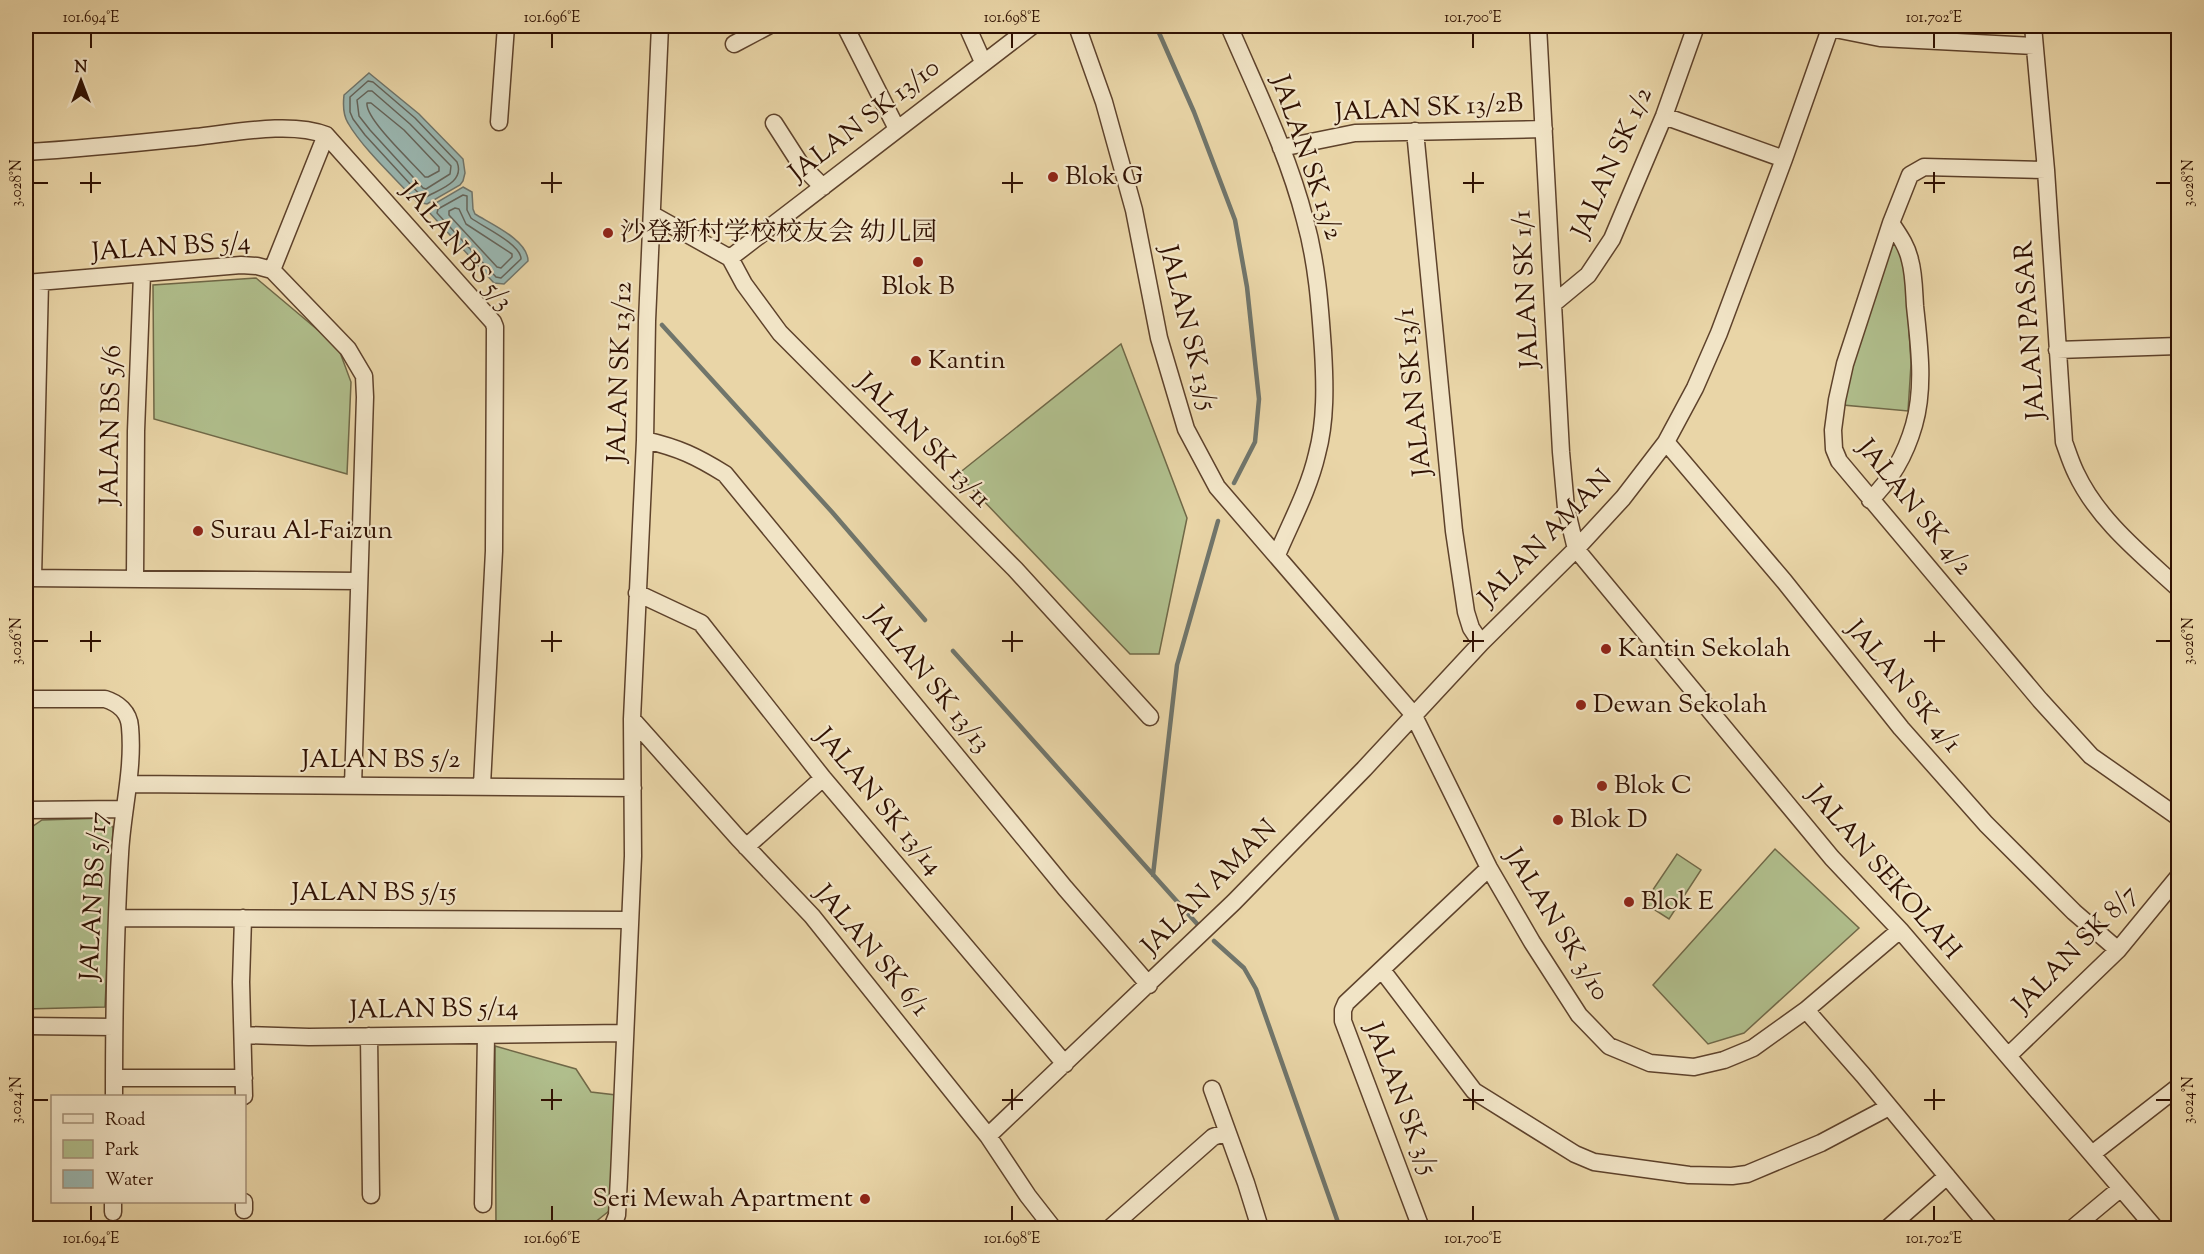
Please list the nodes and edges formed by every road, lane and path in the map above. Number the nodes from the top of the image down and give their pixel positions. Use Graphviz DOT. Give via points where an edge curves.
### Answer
graph roads {
  1 [pos="506,26"];
  2 [pos="660,26"];
  3 [pos="768,26"];
  4 [pos="845,26"];
  5 [pos="968,26"];
  6 [pos="1032,26"];
  7 [pos="1077,26"];
  8 [pos="1229,26"];
  9 [pos="1538,26"];
  10 [pos="1696,26"];
  11 [pos="2033,26"];
  12 [pos="1831,27"];
  13 [pos="734,44"];
  14 [pos="2034,46"];
  15 [pos="983,62"];
  16 [pos="1664,116"];
  17 [pos="499,122"];
  18 [pos="774,123"];
  19 [pos="897,129"];
  20 [pos="1544,129"];
  21 [pos="1415,131"];
  22 [pos="326,135"];
  23 [pos="1281,148"];
  24 [pos="26,152"];
  25 [pos="1784,159"];
  26 [pos="2046,170"];
  27 [pos="823,188"];
  28 [pos="653,215"];
  29 [pos="1891,223"];
  30 [pos="730,258"];
  31 [pos="272,270"];
  32 [pos="142,274"];
  33 [pos="33,283"];
  34 [pos="1552,304"];
  35 [pos="2178,346"];
  36 [pos="2057,350"];
  37 [pos="645,440"];
  38 [pos="1666,442"];
  39 [pos="1870,500"];
  40 [pos="1576,549"];
  41 [pos="1277,555"];
  42 [pos="29,578"];
  43 [pos="135,578"];
  44 [pos="358,581"];
  45 [pos="2178,588"];
  46 [pos="637,593"];
  47 [pos="1481,643"];
  48 [pos="26,699"];
  49 [pos="1413,714"];
  50 [pos="1150,717"];
  51 [pos="632,720"];
  52 [pos="824,778"];
  53 [pos="129,784"];
  54 [pos="482,785"];
  55 [pos="353,786"];
  56 [pos="633,788"];
  57 [pos="123,809"];
  58 [pos="26,810"];
  59 [pos="2178,817"];
  60 [pos="746,847"];
  61 [pos="1489,868"];
  62 [pos="2178,877"];
  63 [pos="117,918"];
  64 [pos="243,918"];
  65 [pos="630,920"];
  66 [pos="1900,930"];
  67 [pos="2118,950"];
  68 [pos="1382,970"];
  69 [pos="1149,985"];
  70 [pos="1806,1010"];
  71 [pos="26,1026"];
  72 [pos="114,1027"];
  73 [pos="624,1033"];
  74 [pos="243,1035"];
  75 [pos="369,1036"];
  76 [pos="486,1036"];
  77 [pos="2008,1056"];
  78 [pos="1065,1064"];
  79 [pos="114,1078"];
  80 [pos="244,1078"];
  81 [pos="2178,1087"];
  82 [pos="1212,1089"];
  83 [pos="114,1095"];
  84 [pos="244,1095"];
  85 [pos="1889,1107"];
  86 [pos="1227,1132"];
  87 [pos="988,1136"];
  88 [pos="2092,1154"];
  89 [pos="1947,1176"];
  90 [pos="2121,1188"];
  91 [pos="371,1195"];
  92 [pos="483,1204"];
  93 [pos="612,1228"];
  94 [pos="1053,1228"];
  95 [pos="1110,1228"];
  96 [pos="1260,1228"];
  97 [pos="1421,1228"];
  98 [pos="1888,1228"];
  99 [pos="1990,1228"];
  100 [pos="2073,1228"];
  101 [pos="2155,1228"];
  1 -- 17 [label="street"];
  2 -- 28 [label="street, JALAN SK 13/12"];
  3 -- 13 [label="street"];
  4 -- 19 [label="street"];
  5 -- 15 [label="street"];
  6 -- 15 [label="street, JALAN SK 13/10"];
  7 -- 41 [label="street, JALAN SK 13/5" via="1104,102 1134,210 1159,338 1186,429 1217,487"];
  8 -- 23 [label="street, JALAN SK 13/2"];
  9 -- 20 [label="street, JALAN SK 1/1"];
  10 -- 16 [label="street, JALAN SK 1/2"];
  11 -- 14 [label="street, JALAN PASAR"];
  12 -- 14 [label="street" via="1880,38"];
  12 -- 25 [label="street, JALAN AMAN"];
  14 -- 26 [label="street, JALAN PASAR"];
  15 -- 19 [label="street, JALAN SK 13/10"];
  16 -- 25 [label="street"];
  16 -- 34 [label="street, JALAN SK 1/2" via="1612,239 1588,275"];
  18 -- 27 [label="street" via="801,165"];
  19 -- 27 [label="street, JALAN SK 13/10"];
  20 -- 21 [label="street, JALAN SK 13/2B"];
  20 -- 34 [label="street, JALAN SK 1/1"];
  21 -- 23 [label="street, JALAN SK 13/2B" via="1355,133"];
  21 -- 47 [label="street, JALAN SK 13/1" via="1454,531 1466,612"];
  22 -- 24 [label="street" via="300,128"];
  22 -- 31 [label="street"];
  22 -- 54 [label="street, JALAN BS 5/3" via="494,324 494,551"];
  23 -- 41 [label="street, JALAN SK 13/2" via="1314,256 1324,377 1318,453"];
  25 -- 38 [label="street, JALAN AMAN" via="1719,333"];
  26 -- 29 [label="street, JALAN SK 4/2" via="1924,167 1910,175"];
  26 -- 36 [label="street, JALAN PASAR"];
  27 -- 30 [label="street, JALAN SK 13/10"];
  28 -- 30 [label="street"];
  28 -- 37 [label="street, JALAN SK 13/12"];
  29 -- 39 [label="street" via="1910,260 1920,361 1919,392 1914,424 1900,459 1886,485"];
  29 -- 39 [label="street, JALAN SK 4/2" via="1845,364 1833,430 1839,461"];
  30 -- 50 [label="street, JALAN SK 13/11" via="780,333 1015,569"];
  31 -- 32 [label="street, JALAN BS 5/4" via="241,265"];
  31 -- 44 [label="street, JALAN BS 5/4" via="341,340 364,376"];
  32 -- 33 [label="street, JALAN BS 5/4"];
  32 -- 43 [label="street, JALAN BS 5/6"];
  33 -- 42 [label="street"];
  34 -- 40 [label="street, JALAN SK 1/1" via="1566,508"];
  35 -- 36 [label="street"];
  36 -- 45 [label="street, JALAN PASAR" via="2064,442 2076,474 2123,539"];
  37 -- 46 [label="street, JALAN SK 13/12"];
  37 -- 69 [label="street, JALAN SK 13/13" via="679,448 725,474"];
  38 -- 40 [label="street, JALAN AMAN" via="1623,498"];
  38 -- 67 [label="street, JALAN SK 4/1" via="1901,728 1986,824"];
  39 -- 59 [label="street, JALAN SK 4/2" via="2091,756"];
  40 -- 47 [label="street, JALAN AMAN"];
  40 -- 66 [label="street, JALAN SEKOLAH" via="1832,858"];
  41 -- 49 [label="street, JALAN SK 13/5"];
  42 -- 43 [label="street"];
  43 -- 44 [label="street"];
  44 -- 55 [label="street, JALAN BS 5/4"];
  46 -- 51 [label="street, JALAN SK 13/12"];
  46 -- 52 [label="street, JALAN SK 13/14" via="701,622"];
  47 -- 49 [label="street, JALAN AMAN"];
  48 -- 53 [label="street, JALAN BS 5/17" via="105,699 117,703 130,725"];
  49 -- 61 [label="street, JALAN SK 3/10"];
  49 -- 69 [label="street, JALAN AMAN" via="1364,769"];
  51 -- 56 [label="street, JALAN SK 13/12"];
  51 -- 60 [label="street, JALAN SK 6/1"];
  52 -- 60 [label="street"];
  52 -- 78 [label="street, JALAN SK 13/14"];
  53 -- 55 [label="street, JALAN BS 5/2"];
  53 -- 57 [label="street, JALAN BS 5/17"];
  54 -- 55 [label="street, JALAN BS 5/2"];
  54 -- 56 [label="street, JALAN BS 5/2"];
  56 -- 65 [label="street, JALAN SK 13/12"];
  57 -- 58 [label="street"];
  57 -- 63 [label="street, JALAN BS 5/17"];
  60 -- 87 [label="street, JALAN SK 6/1" via="812,916"];
  61 -- 68 [label="street, JALAN SK 3/5"];
  61 -- 70 [label="street, JALAN SK 3/10" via="1579,1015 1609,1046 1650,1063 1694,1067 1753,1048"];
  62 -- 67 [label="street, JALAN SK 8/7"];
  63 -- 64 [label="street, JALAN BS 5/15"];
  63 -- 72 [label="street, JALAN BS 5/17"];
  64 -- 65 [label="street, JALAN BS 5/15"];
  64 -- 74 [label="street"];
  65 -- 73 [label="street, JALAN SK 13/12"];
  66 -- 70 [label="street, JALAN SK 3/10"];
  66 -- 77 [label="street, JALAN SEKOLAH"];
  67 -- 77 [label="street, JALAN SK 8/7"];
  68 -- 85 [label="street" via="1474,1090 1594,1162 1689,1175 1748,1174 1821,1143"];
  68 -- 97 [label="street, JALAN SK 3/5" via="1346,1004 1343,1021"];
  69 -- 78 [label="street, JALAN AMAN"];
  70 -- 85 [label="street"];
  71 -- 72 [label="street"];
  72 -- 79 [label="street, JALAN BS 5/17"];
  73 -- 76 [label="street, JALAN BS 5/14"];
  73 -- 93 [label="street, JALAN SK 13/12" via="617,1215"];
  74 -- 75 [label="street, JALAN BS 5/14"];
  74 -- 80 [label="street"];
  75 -- 76 [label="street, JALAN BS 5/14"];
  75 -- 91 [label="street"];
  76 -- 92 [label="street"];
  77 -- 88 [label="street, JALAN SEKOLAH"];
  78 -- 87 [label="street, JALAN AMAN"];
  79 -- 80 [label="street"];
  79 -- 83 [label="street, JALAN BS 5/17"];
  80 -- 84 [label="street"];
  81 -- 88 [label="street"];
  82 -- 86 [label="street"];
  85 -- 89 [label="street"];
  86 -- 95 [label="street" via="1213,1137"];
  86 -- 96 [label="street"];
  87 -- 94 [label="street, JALAN SK 6/1"];
  88 -- 90 [label="street, JALAN SEKOLAH"];
  89 -- 98 [label="street"];
  89 -- 99 [label="street"];
  90 -- 100 [label="street"];
  90 -- 101 [label="street, JALAN SEKOLAH"];
}
